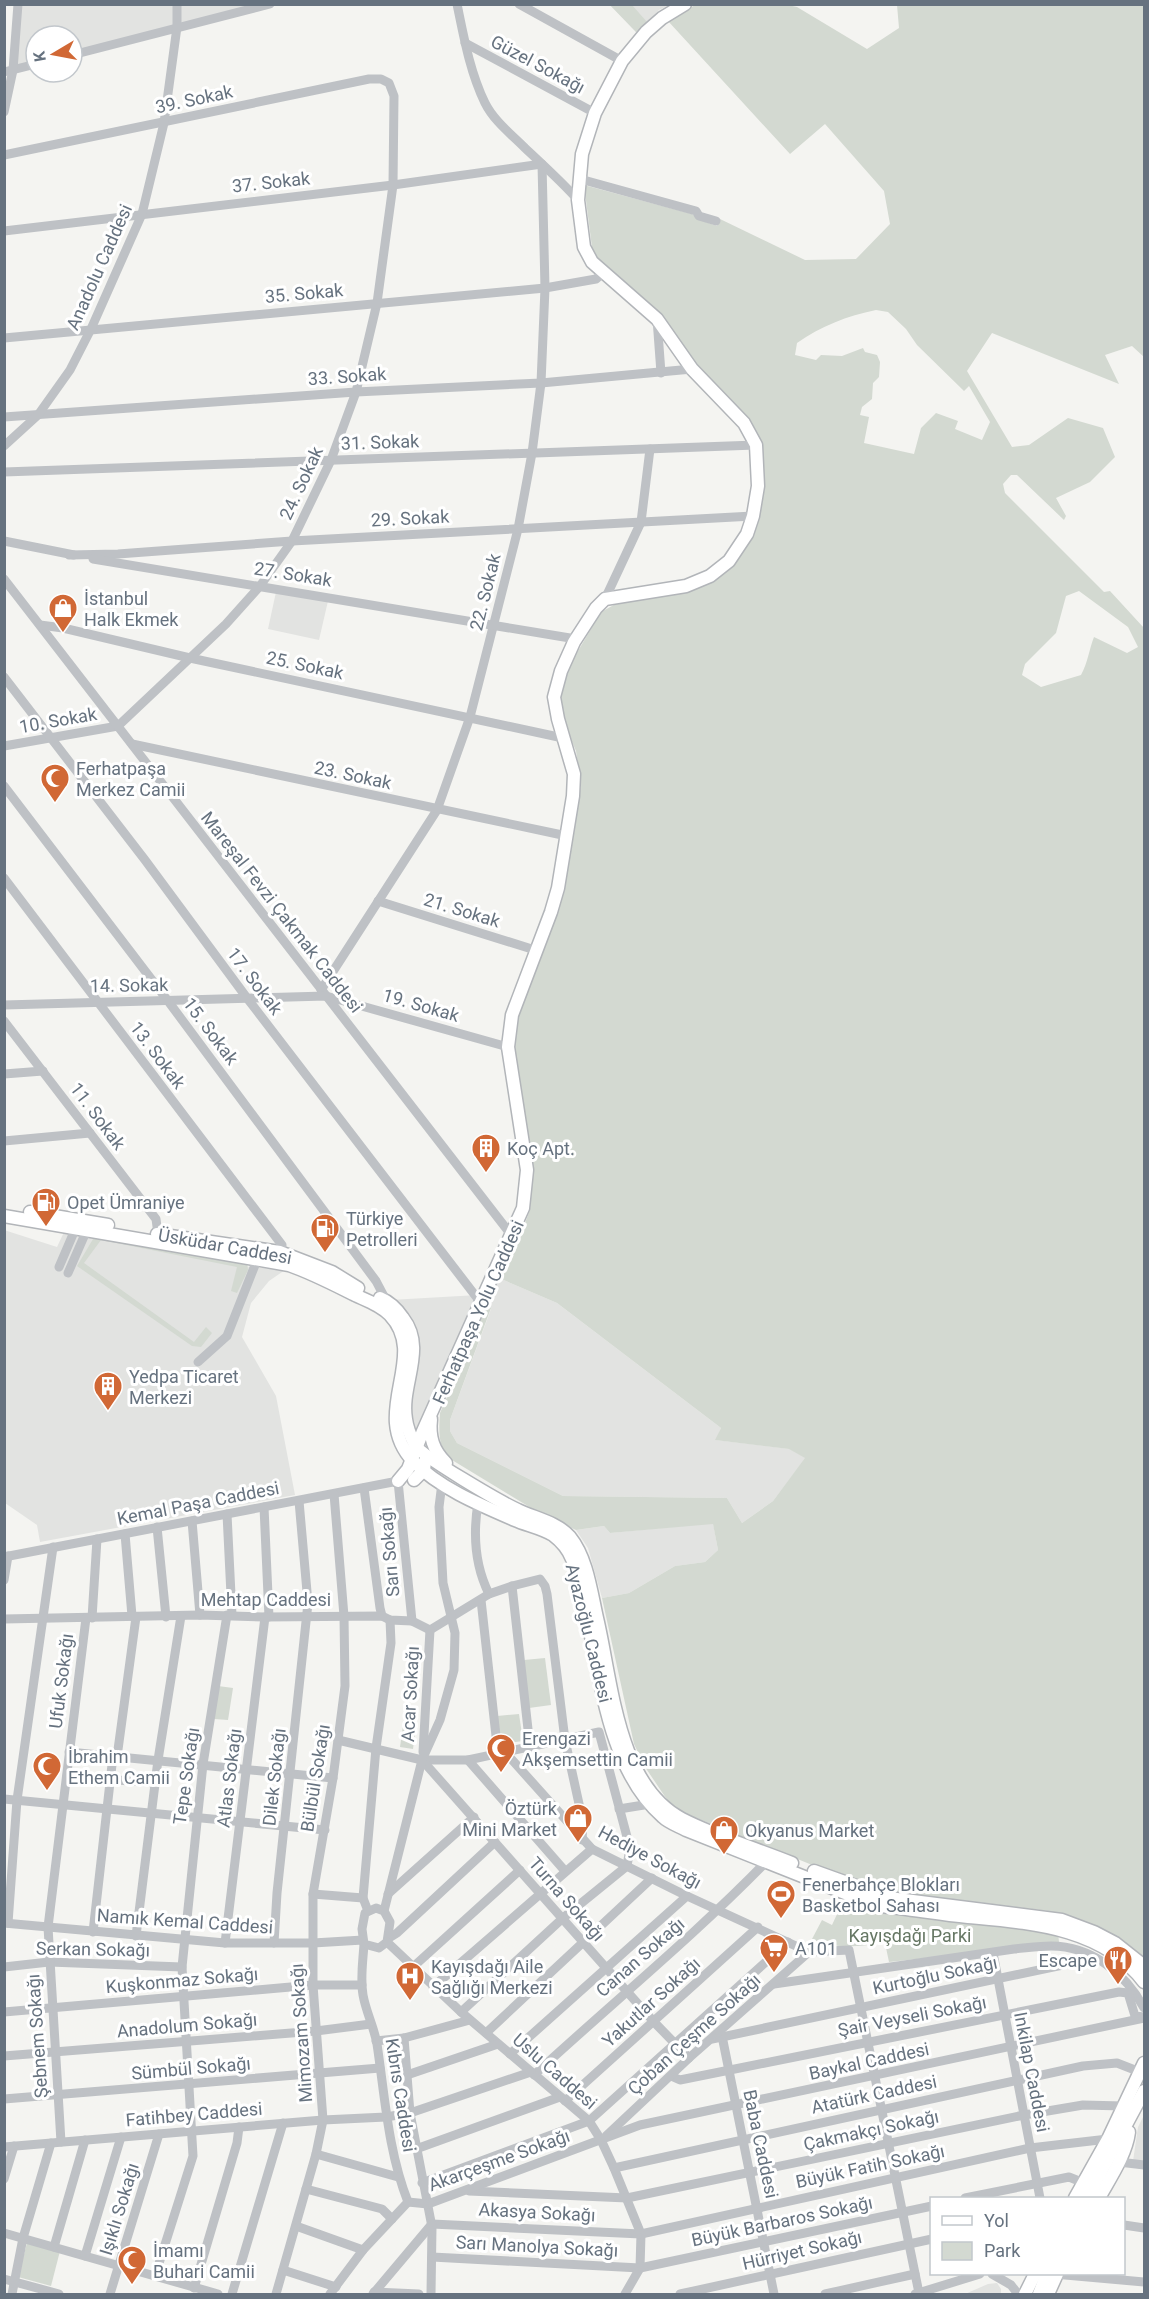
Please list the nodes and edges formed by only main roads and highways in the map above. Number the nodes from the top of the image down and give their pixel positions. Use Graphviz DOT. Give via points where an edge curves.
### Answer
graph roads {
  1 [pos="685,4"];
  2 [pos="4,1208"];
  3 [pos="4,1216"];
  4 [pos="83,1225"];
  5 [pos="211,1246"];
  6 [pos="278,1257"];
  7 [pos="421,1433"];
  8 [pos="418,1454"];
  9 [pos="424,1470"];
  10 [pos="457,1474"];
  11 [pos="414,1479"];
  12 [pos="440,1482"];
  13 [pos="1144,1966"];
  14 [pos="1144,1982"];
  15 [pos="1142,2067"];
  16 [pos="1144,2091"];
  17 [pos="1130,2121"];
  18 [pos="1076,2197"];
  19 [pos="1088,2197"];
  20 [pos="1100,2197"];
  21 [pos="1035,2275"];
  22 [pos="1053,2275"];
  23 [pos="1054,2275"];
  24 [pos="1025,2295"];
  25 [pos="1039,2295"];
  26 [pos="1048,2295"];
  1 -- 7 [label="main road, Ferhatpaşa Yolu Caddesi" via="646,32 622,61 595,113 582,154 578,200 584,247 603,273 657,319 692,369 744,423 756,445 758,486 753,516 747,534 729,561 710,576 686,586 605,599 576,639 561,671 554,697 574,774 573,796 551,912 512,1015 508,1047 527,1170 524,1208"];
  2 -- 4 [label="main road, Üsküdar Caddesi"];
  3 -- 4 [label="main road, Üsküdar Caddesi"];
  4 -- 5 [label="main road, Üsküdar Caddesi"];
  4 -- 5 [label="main road, Üsküdar Caddesi" via="158,1234"];
  5 -- 6 [label="main road, Üsküdar Caddesi"];
  5 -- 6 [label="main road, Üsküdar Caddesi" via="257,1260"];
  6 -- 7 [label="main road, Üsküdar Caddesi" via="332,1272 398,1310 406,1321 414,1348 406,1418"];
  6 -- 8 [label="main road, Üsküdar Caddesi" via="381,1306 392,1317 406,1353 396,1419 404,1446"];
  7 -- 8 [label="main road, Ferhatpaşa Yolu Caddesi"];
  7 -- 10 [label="main road"];
  8 -- 9 [label="main road"];
  8 -- 10 [label="main road, Ayazoğlu Caddesi"];
  8 -- 11 [label="main road" via="398,1481"];
  9 -- 11 [label="main road"];
  9 -- 12 [label="main road, Ayazoğlu Caddesi"];
  10 -- 13 [label="main road, Ayazoğlu Caddesi" via="570,1537 588,1580 626,1747 658,1802 672,1813 880,1896 1062,1920 1104,1938"];
  11 -- 12 [label="main road"];
  12 -- 14 [label="main road, Ayazoğlu Caddesi" via="512,1519 550,1533 565,1546 573,1560 614,1739 640,1793 665,1819 881,1906 1056,1928 1095,1942"];
  15 -- 18 [label="main road"];
  16 -- 17 [label="main road"];
  17 -- 19 [label="main road"];
  17 -- 20 [label="main road" via="1128,2141"];
  21 -- 24 [label="main road"];
  22 -- 25 [label="main road"];
  23 -- 26 [label="main road"];
}
